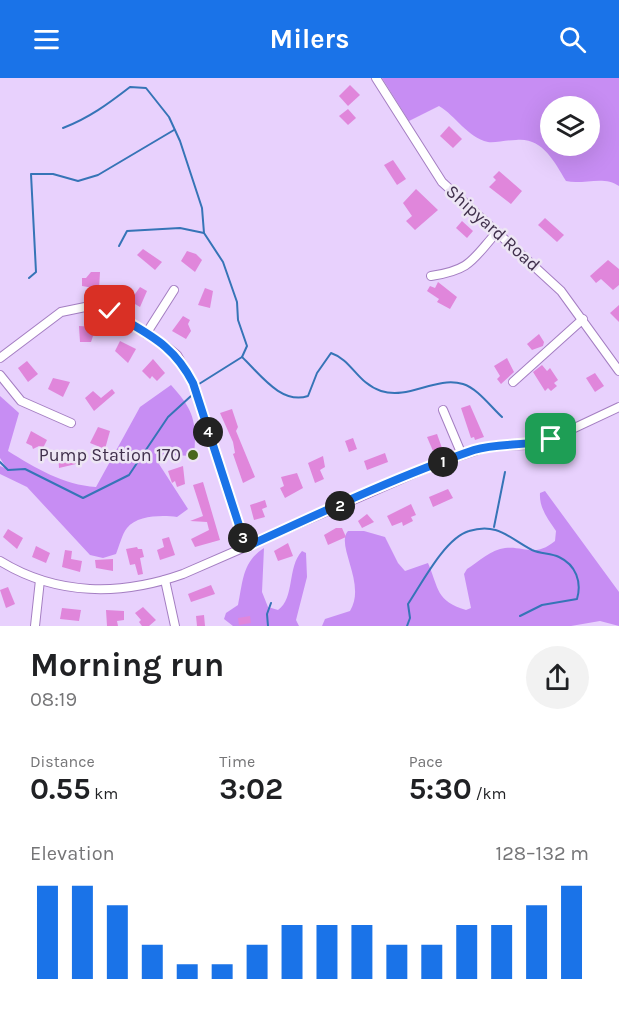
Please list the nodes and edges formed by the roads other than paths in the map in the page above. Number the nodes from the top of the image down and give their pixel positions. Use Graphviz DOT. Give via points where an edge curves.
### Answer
graph roads {
  1 [pos="376,78"];
  2 [pos="497,232"];
  3 [pos="431,276"];
  4 [pos="174,290"];
  5 [pos="583,319"];
  6 [pos="146,334"];
  7 [pos="0,358"];
  8 [pos="619,371"];
  9 [pos="0,375"];
  10 [pos="513,382"];
  11 [pos="619,407"];
  12 [pos="443,410"];
  13 [pos="71,423"];
  14 [pos="462,455"];
  15 [pos="246,547"];
  16 [pos="0,561"];
  17 [pos="40,580"];
  18 [pos="165,580"];
  19 [pos="35,626"];
  20 [pos="175,626"];
  1 -- 2 [label="street, Shipyard Road" via="442,183"];
  2 -- 3 [label="street" via="472,262 458,272"];
  2 -- 5 [label="street, Shipyard Road" via="561,291"];
  4 -- 6 [label="street"];
  5 -- 8 [label="street, Shipyard Road"];
  5 -- 10 [label="street"];
  6 -- 7 [label="street" via="110,311 90,306 75,308 61,312"];
  6 -- 15 [label="street" via="177,355 193,383"];
  9 -- 13 [label="street" via="21,401"];
  11 -- 14 [label="street" via="545,441 490,447"];
  12 -- 14 [label="street"];
  14 -- 15 [label="street"];
  15 -- 18 [label="street"];
  16 -- 17 [label="street"];
  17 -- 18 [label="street" via="75,589 106,591"];
  17 -- 19 [label="street"];
  18 -- 20 [label="street"];
}
